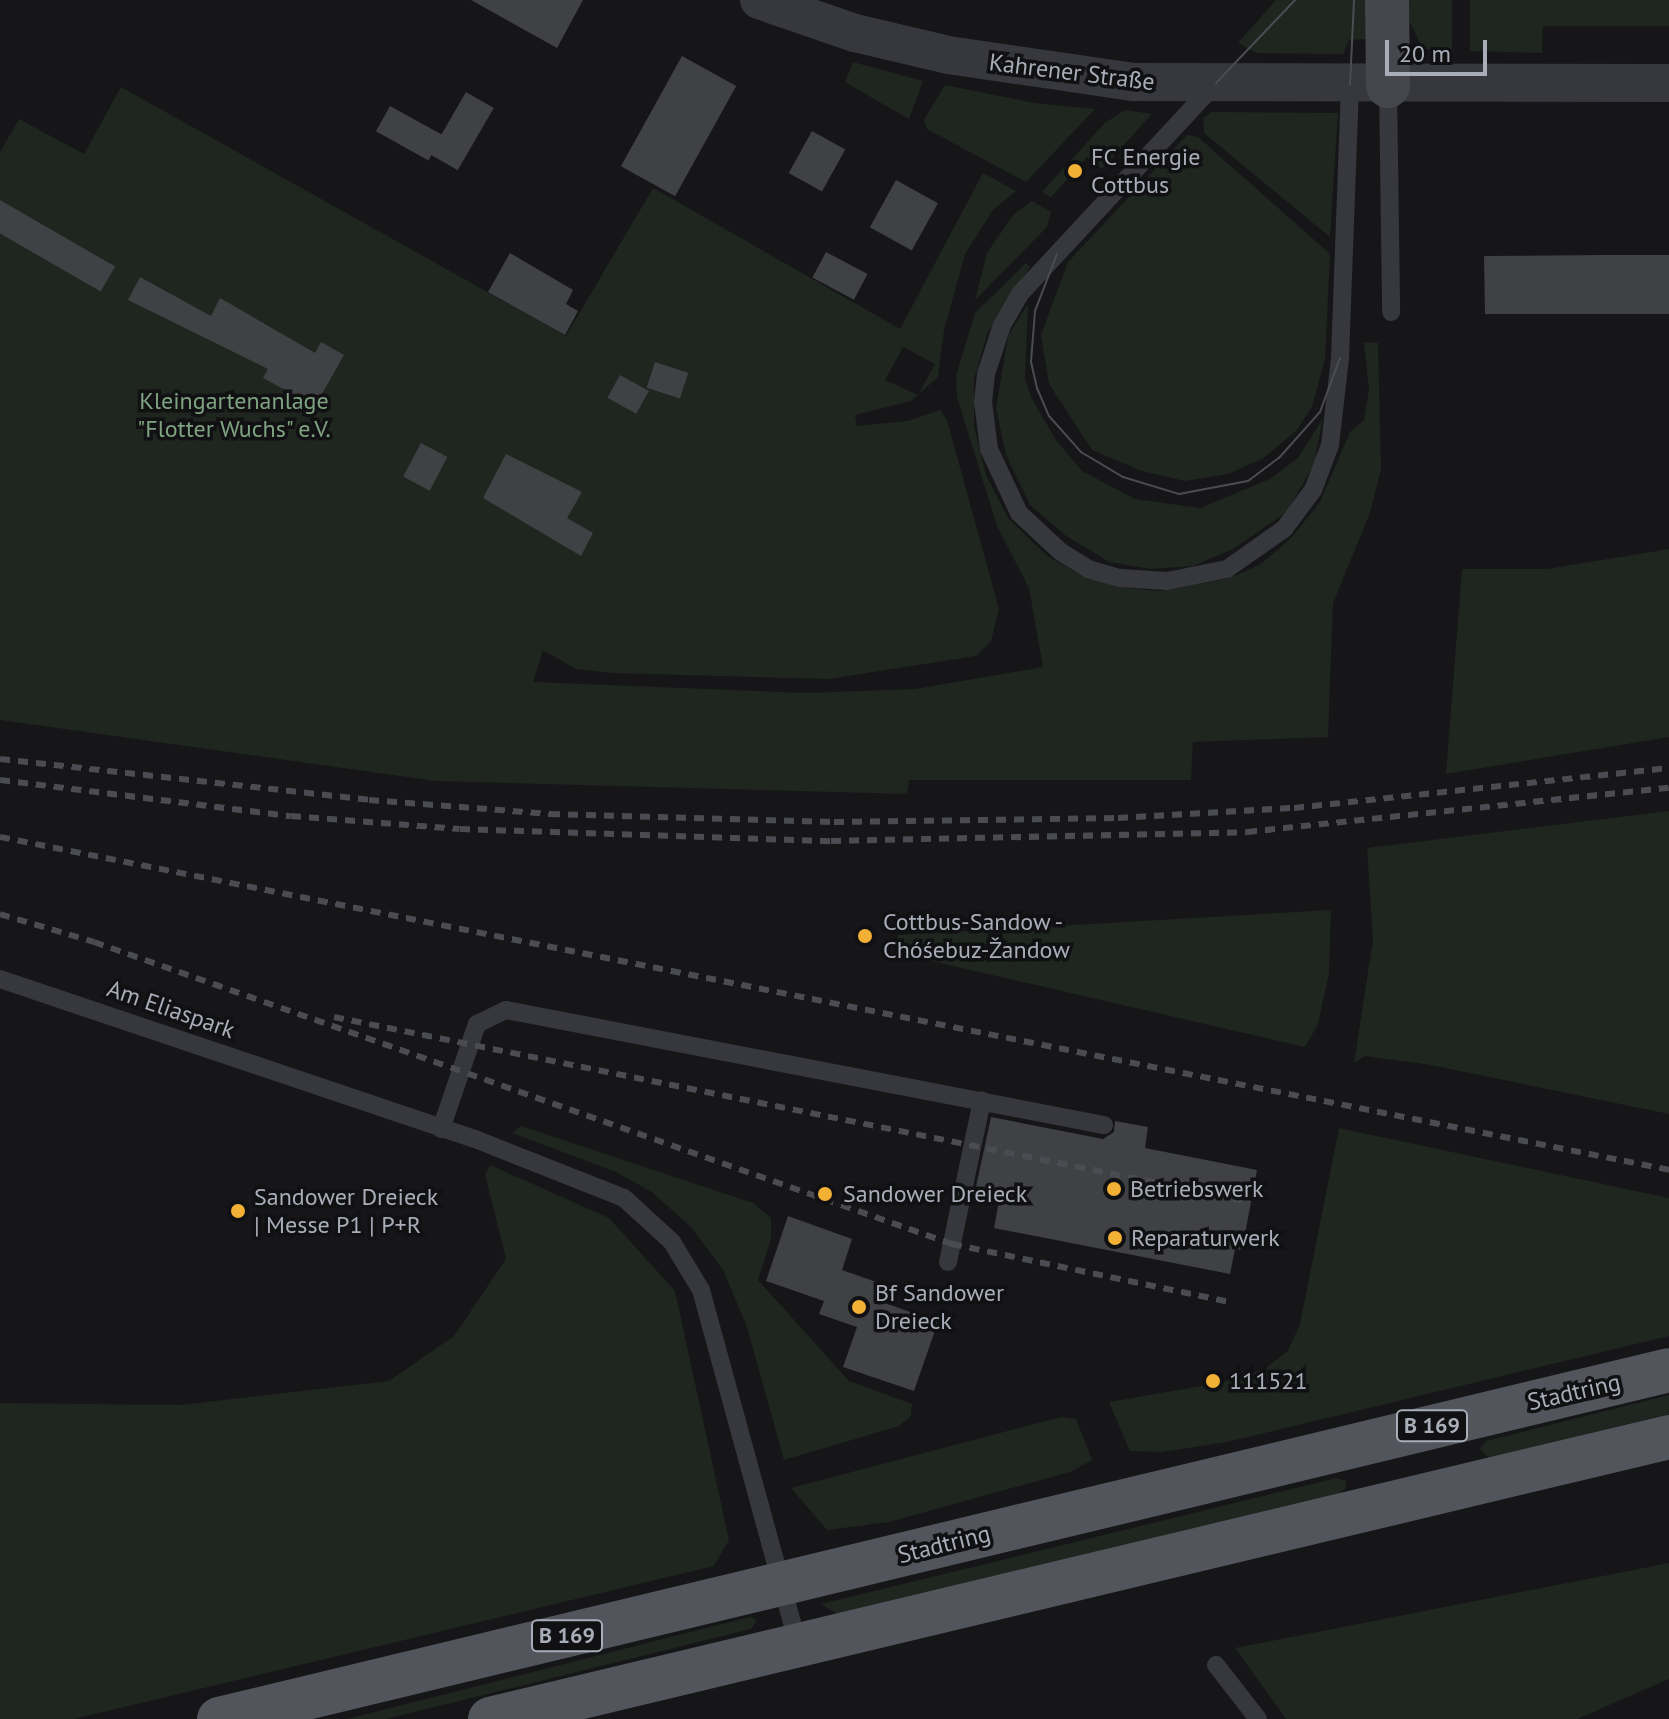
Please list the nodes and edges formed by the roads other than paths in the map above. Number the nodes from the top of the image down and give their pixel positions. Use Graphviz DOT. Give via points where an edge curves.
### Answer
graph roads {
  1 [pos="1387,0"];
  2 [pos="762,1"];
  3 [pos="1216,83"];
  4 [pos="1669,83"];
  5 [pos="1369,85"];
  6 [pos="1391,312"];
  7 [pos="0,979"];
  8 [pos="982,1101"];
  9 [pos="1104,1125"];
  10 [pos="441,1129"];
  11 [pos="948,1262"];
  12 [pos="1669,1370"];
  13 [pos="1669,1437"];
  14 [pos="783,1584"];
  15 [pos="798,1644"];
  16 [pos="1216,1665"];
  17 [pos="219,1719"];
  18 [pos="490,1719"];
  19 [pos="1258,1719"];
  1 -- 5 [label="street"];
  2 -- 3 [label="street, Kahrener Straße" via="855,33 1024,69 1134,82"];
  3 -- 5 [label="street, Kahrener Straße"];
  3 -- 5 [label="lane" via="1020,294 1002,325 986,374 983,402 989,449 1019,513 1075,561 1120,578 1167,581 1227,569 1284,529 1313,490 1330,445"];
  4 -- 5 [label="street, Kahrener Straße"];
  5 -- 6 [label="lane"];
  7 -- 10 [label="lane, Am Eliaspark" via="135,1020"];
  8 -- 9 [label="lane"];
  8 -- 10 [label="lane" via="506,1010 477,1024"];
  8 -- 11 [label="lane"];
  10 -- 14 [label="lane, Am Eliaspark" via="624,1198 672,1242 701,1290"];
  12 -- 14 [label="main road, Stadtring / B 169"];
  13 -- 15 [label="main road"];
  14 -- 15 [label="lane, Am Eliaspark"];
  14 -- 17 [label="main road, Stadtring / B 169"];
  15 -- 18 [label="main road"];
  16 -- 19 [label="lane"];
}
